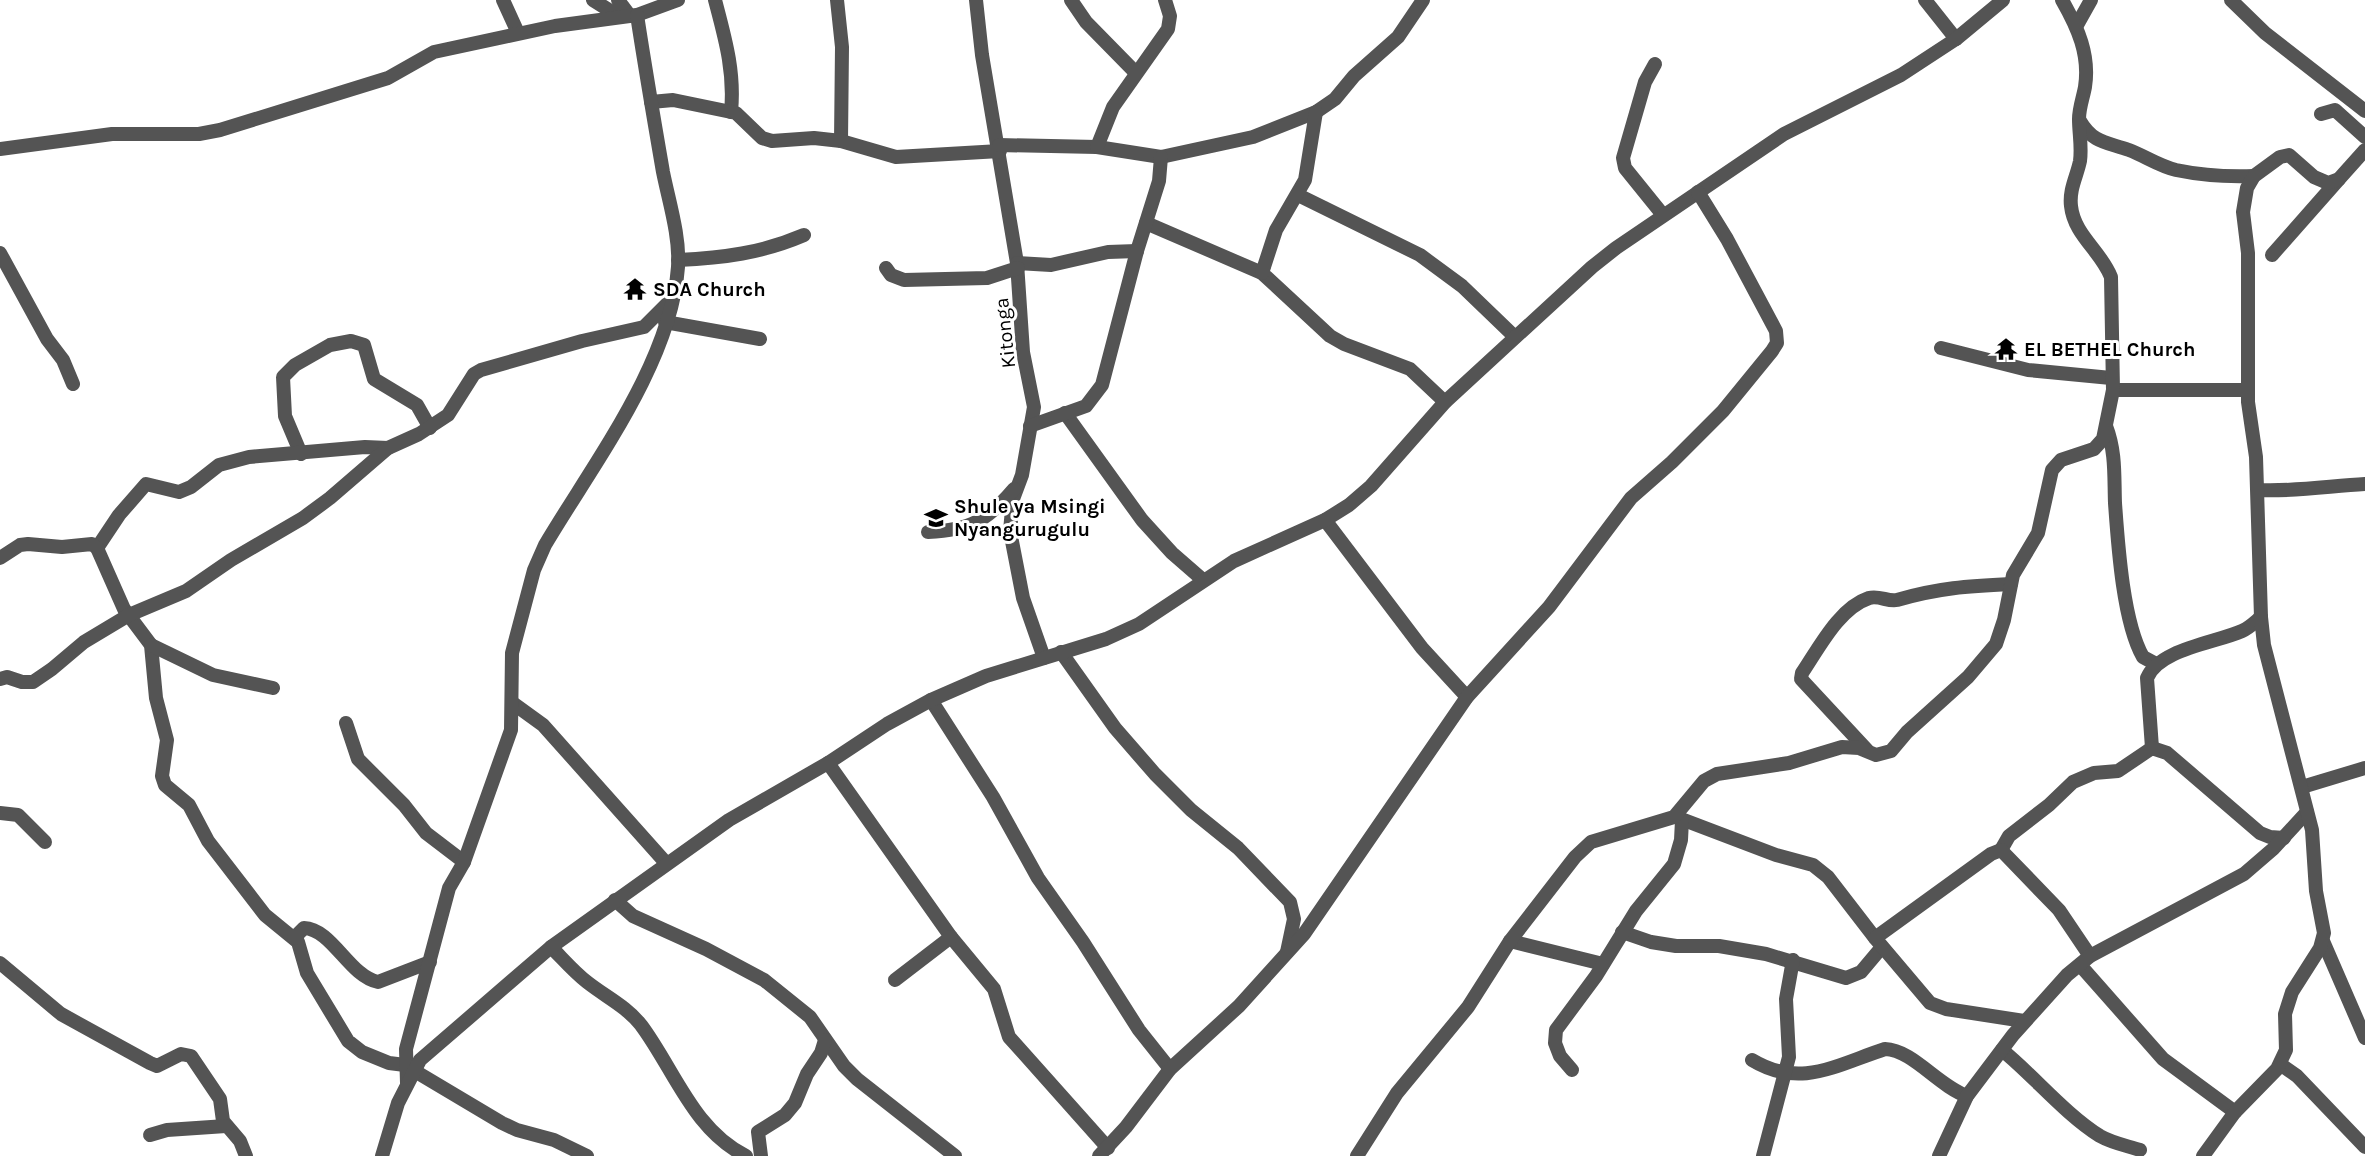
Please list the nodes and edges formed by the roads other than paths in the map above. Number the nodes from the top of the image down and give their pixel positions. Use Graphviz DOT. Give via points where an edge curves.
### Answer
graph roads {
  1 [pos="503,0"];
  2 [pos="593,0"];
  3 [pos="618,0"];
  4 [pos="678,0"];
  5 [pos="715,0"];
  6 [pos="837,0"];
  7 [pos="976,0"];
  8 [pos="1071,0"];
  9 [pos="1165,0"];
  10 [pos="1423,0"];
  11 [pos="1925,0"];
  12 [pos="2003,0"];
  13 [pos="2062,0"];
  14 [pos="2091,0"];
  15 [pos="2231,0"];
  16 [pos="629,16"];
  17 [pos="2076,25"];
  18 [pos="518,33"];
  19 [pos="1956,39"];
  20 [pos="1655,64"];
  21 [pos="1136,73"];
  22 [pos="651,102"];
  23 [pos="2365,111"];
  24 [pos="731,112"];
  25 [pos="1317,112"];
  26 [pos="2321,114"];
  27 [pos="2079,119"];
  28 [pos="2365,137"];
  29 [pos="841,141"];
  30 [pos="1097,147"];
  31 [pos="999,148"];
  32 [pos="0,149"];
  33 [pos="2365,150"];
  34 [pos="1161,157"];
  35 [pos="2254,176"];
  36 [pos="2339,178"];
  37 [pos="1698,192"];
  38 [pos="1298,195"];
  39 [pos="1663,215"];
  40 [pos="1146,223"];
  41 [pos="804,235"];
  42 [pos="1137,251"];
  43 [pos="0,253"];
  44 [pos="2272,255"];
  45 [pos="678,260"];
  46 [pos="1017,265"];
  47 [pos="886,268"];
  48 [pos="1262,273"];
  49 [pos="671,299"];
  50 [pos="665,321"];
  51 [pos="1515,338"];
  52 [pos="760,339"];
  53 [pos="1941,348"];
  54 [pos="73,384"];
  55 [pos="2112,384"];
  56 [pos="2247,390"];
  57 [pos="1445,402"];
  58 [pos="1065,413"];
  59 [pos="2106,424"];
  60 [pos="1030,426"];
  61 [pos="430,428"];
  62 [pos="388,448"];
  63 [pos="301,454"];
  64 [pos="2365,483"];
  65 [pos="1017,485"];
  66 [pos="2258,489"];
  67 [pos="1325,520"];
  68 [pos="928,532"];
  69 [pos="97,548"];
  70 [pos="0,558"];
  71 [pos="1203,580"];
  72 [pos="2011,584"];
  73 [pos="129,615"];
  74 [pos="2261,617"];
  75 [pos="151,645"];
  76 [pos="1061,652"];
  77 [pos="1044,658"];
  78 [pos="2156,664"];
  79 [pos="0,679"];
  80 [pos="273,688"];
  81 [pos="1467,697"];
  82 [pos="931,700"];
  83 [pos="514,704"];
  84 [pos="346,723"];
  85 [pos="2152,748"];
  86 [pos="1869,753"];
  87 [pos="828,763"];
  88 [pos="2365,768"];
  89 [pos="2302,787"];
  90 [pos="2307,812"];
  91 [pos="0,813"];
  92 [pos="1678,818"];
  93 [pos="2284,838"];
  94 [pos="45,842"];
  95 [pos="2001,850"];
  96 [pos="464,862"];
  97 [pos="666,863"];
  98 [pos="615,900"];
  99 [pos="1622,932"];
  100 [pos="951,937"];
  101 [pos="294,938"];
  102 [pos="1510,941"];
  103 [pos="2323,941"];
  104 [pos="1878,943"];
  105 [pos="551,947"];
  106 [pos="1287,952"];
  107 [pos="1793,960"];
  108 [pos="2085,961"];
  109 [pos="430,962"];
  110 [pos="0,963"];
  111 [pos="1603,964"];
  112 [pos="895,980"];
  113 [pos="2024,1021"];
  114 [pos="2365,1038"];
  115 [pos="825,1040"];
  116 [pos="2001,1050"];
  117 [pos="1752,1060"];
  118 [pos="2280,1064"];
  119 [pos="1170,1069"];
  120 [pos="1572,1070"];
  121 [pos="408,1073"];
  122 [pos="1786,1075"];
  123 [pos="1967,1096"];
  124 [pos="2235,1112"];
  125 [pos="226,1126"];
  126 [pos="150,1135"];
  127 [pos="2365,1147"];
  128 [pos="2140,1150"];
  129 [pos="1103,1153"];
  130 [pos="246,1156"];
  131 [pos="382,1156"];
  132 [pos="586,1156"];
  133 [pos="746,1156"];
  134 [pos="761,1156"];
  135 [pos="955,1156"];
  136 [pos="1356,1156"];
  137 [pos="1763,1156"];
  138 [pos="1939,1156"];
  139 [pos="2203,1156"];
  1 -- 18 [label="street"];
  2 -- 16 [label="street"];
  3 -- 16 [label="street"];
  4 -- 16 [label="street"];
  5 -- 24 [label="street" via="732,68"];
  6 -- 29 [label="street" via="842,47"];
  7 -- 31 [label="street, Kitonga"];
  8 -- 21 [label="street" via="1086,22"];
  9 -- 21 [label="street" via="1170,16 1168,29"];
  10 -- 25 [label="street" via="1398,37"];
  11 -- 19 [label="street"];
  12 -- 19 [label="street"];
  13 -- 17 [label="street"];
  14 -- 17 [label="street"];
  15 -- 23 [label="street" via="2265,33"];
  16 -- 18 [label="street"];
  16 -- 22 [label="street"];
  17 -- 27 [label="street" via="2086,70"];
  18 -- 32 [label="street" via="434,52 388,78 220,130 199,134 112,134"];
  19 -- 37 [label="street" via="1901,75 1784,134"];
  20 -- 39 [label="street" via="1645,82 1623,158 1625,168"];
  21 -- 30 [label="street" via="1113,107"];
  22 -- 24 [label="street" via="673,100"];
  22 -- 45 [label="street"];
  24 -- 29 [label="street" via="767,140"];
  25 -- 34 [label="street" via="1253,137"];
  25 -- 38 [label="street" via="1309,168"];
  26 -- 28 [label="street" via="2335,110"];
  27 -- 35 [label="street" via="2100,143 2131,151 2163,166 2214,175"];
  27 -- 55 [label="street" via="2080,161 2070,203 2079,231 2106,263 2111,277"];
  29 -- 31 [label="street" via="896,157"];
  30 -- 31 [label="street"];
  30 -- 34 [label="street"];
  31 -- 46 [label="street, Kitonga"];
  33 -- 36 [label="street"];
  34 -- 40 [label="street" via="1159,181"];
  35 -- 36 [label="street" via="2286,155 2319,180 2328,183"];
  35 -- 56 [label="street" via="2247,188 2243,212 2248,253"];
  36 -- 44 [label="street"];
  37 -- 39 [label="street"];
  37 -- 81 [label="street" via="1770,319 1777,342 1722,411 1630,498 1549,607"];
  38 -- 48 [label="street" via="1276,230"];
  38 -- 51 [label="street" via="1420,255 1462,286"];
  39 -- 51 [label="street" via="1592,267"];
  40 -- 42 [label="street"];
  40 -- 48 [label="street"];
  41 -- 45 [label="street" via="742,255"];
  42 -- 46 [label="street" via="1108,252 1051,265"];
  42 -- 58 [label="street" via="1102,385 1086,406"];
  43 -- 54 [label="street"];
  45 -- 49 [label="street"];
  46 -- 47 [label="street" via="987,278 904,280 891,275"];
  46 -- 60 [label="street, Kitonga" via="1023,352 1034,407"];
  48 -- 57 [label="street" via="1330,336 1410,369"];
  49 -- 50 [label="street"];
  49 -- 61 [label="street" via="644,327 481,370 474,374 448,415"];
  50 -- 52 [label="street"];
  50 -- 83 [label="street" via="645,379 545,545 534,570 512,652"];
  51 -- 57 [label="street"];
  53 -- 55 [label="street" via="2028,370"];
  55 -- 56 [label="street"];
  55 -- 59 [label="street"];
  56 -- 66 [label="street"];
  57 -- 67 [label="street" via="1371,486"];
  58 -- 60 [label="street"];
  58 -- 71 [label="street" via="1142,520"];
  59 -- 72 [label="street" via="2103,439 2094,449 2056,464 2038,533 2017,566"];
  59 -- 78 [label="street" via="2115,461 2118,537 2131,623 2143,657"];
  60 -- 65 [label="street, Kitonga"];
  61 -- 62 [label="street"];
  61 -- 63 [label="street" via="417,405 374,379 364,345 340,342 295,365 283,377 285,416"];
  62 -- 63 [label="street"];
  62 -- 73 [label="street" via="303,518 186,591"];
  63 -- 69 [label="street" via="256,456 221,464 178,492 146,484"];
  64 -- 66 [label="street" via="2300,490"];
  65 -- 68 [label="street" via="1002,504 980,521 952,531"];
  65 -- 77 [label="street, Kitonga" via="1010,512 1014,563"];
  66 -- 74 [label="street"];
  67 -- 71 [label="street" via="1271,542"];
  67 -- 81 [label="street" via="1422,648"];
  69 -- 70 [label="street" via="92,544 28,544"];
  69 -- 73 [label="street"];
  71 -- 76 [label="street" via="1139,624"];
  72 -- 86 [label="street" via="2001,633 1975,669 1891,751"];
  72 -- 86 [label="street" via="1947,587 1896,600 1872,598 1852,609 1835,626 1801,679"];
  73 -- 75 [label="street"];
  73 -- 79 [label="street" via="84,642 33,682"];
  74 -- 78 [label="street" via="2244,630"];
  74 -- 89 [label="street" via="2264,645"];
  75 -- 80 [label="street" via="213,675"];
  75 -- 101 [label="street" via="156,698 167,740 162,776 165,785 189,805 208,841 265,915"];
  76 -- 77 [label="street"];
  76 -- 106 [label="street" via="1115,728 1155,774 1191,810 1239,848 1290,902 1294,919"];
  77 -- 82 [label="street" via="986,676"];
  78 -- 85 [label="street" via="2147,678"];
  81 -- 106 [label="street" via="1310,925"];
  82 -- 87 [label="street"];
  82 -- 119 [label="street" via="993,797 1038,878 1139,1030"];
  83 -- 96 [label="street" via="512,730"];
  83 -- 97 [label="street" via="543,725"];
  84 -- 96 [label="street" via="358,759 433,839"];
  85 -- 93 [label="street" via="2167,753 2260,833"];
  85 -- 95 [label="street" via="2118,771 2094,772 2073,782 2009,836"];
  86 -- 92 [label="street" via="1842,747 1789,763 1717,774 1704,782"];
  87 -- 97 [label="street" via="729,820"];
  87 -- 100 [label="street"];
  88 -- 89 [label="street"];
  89 -- 90 [label="street"];
  90 -- 93 [label="street"];
  90 -- 103 [label="street"];
  91 -- 94 [label="street" via="18,815"];
  92 -- 99 [label="street" via="1681,840 1674,864"];
  92 -- 102 [label="street" via="1591,842"];
  92 -- 104 [label="street" via="1813,865 1828,877"];
  93 -- 108 [label="street" via="2244,874"];
  95 -- 104 [label="street"];
  95 -- 108 [label="street" via="2059,910"];
  96 -- 109 [label="street" via="449,888"];
  97 -- 98 [label="street"];
  98 -- 105 [label="street"];
  98 -- 115 [label="street" via="633,916 764,980 810,1017"];
  99 -- 107 [label="street" via="1650,942 1719,946"];
  99 -- 111 [label="street"];
  100 -- 112 [label="street"];
  100 -- 129 [label="street" via="994,989 1010,1036"];
  101 -- 109 [label="street" via="304,928 317,931 351,964 378,982"];
  101 -- 121 [label="street" via="307,973 348,1041 362,1052"];
  102 -- 111 [label="street"];
  102 -- 136 [label="street" via="1468,1007 1397,1093"];
  103 -- 114 [label="street"];
  103 -- 118 [label="street" via="2292,992 2285,1014 2286,1050"];
  104 -- 107 [label="street" via="1861,972 1846,978"];
  104 -- 113 [label="street" via="1935,1006"];
  105 -- 121 [label="street" via="442,1039"];
  105 -- 133 [label="street" via="588,983 628,1011 688,1102 723,1140"];
  106 -- 119 [label="street" via="1239,1006"];
  107 -- 122 [label="street" via="1786,999"];
  108 -- 113 [label="street"];
  108 -- 124 [label="street" via="2163,1059"];
  109 -- 121 [label="street" via="406,1049"];
  110 -- 125 [label="street" via="61,1014 150,1063 157,1066 181,1054 190,1056 220,1100"];
  111 -- 120 [label="street" via="1556,1030 1560,1056"];
  113 -- 116 [label="street"];
  115 -- 134 [label="street" via="795,1102 778,1120 758,1132"];
  115 -- 135 [label="street" via="857,1079"];
  116 -- 123 [label="street"];
  116 -- 128 [label="street" via="2102,1138"];
  117 -- 122 [label="street" via="1762,1068"];
  118 -- 124 [label="street"];
  118 -- 127 [label="street" via="2297,1076"];
  119 -- 129 [label="street"];
  121 -- 131 [label="street"];
  121 -- 132 [label="street" via="517,1130 554,1140"];
  122 -- 123 [label="street" via="1814,1073 1885,1049 1895,1050 1944,1086"];
  122 -- 137 [label="street"];
  123 -- 138 [label="street"];
  124 -- 139 [label="street"];
  125 -- 126 [label="street"];
  125 -- 130 [label="street" via="240,1141"];
}
